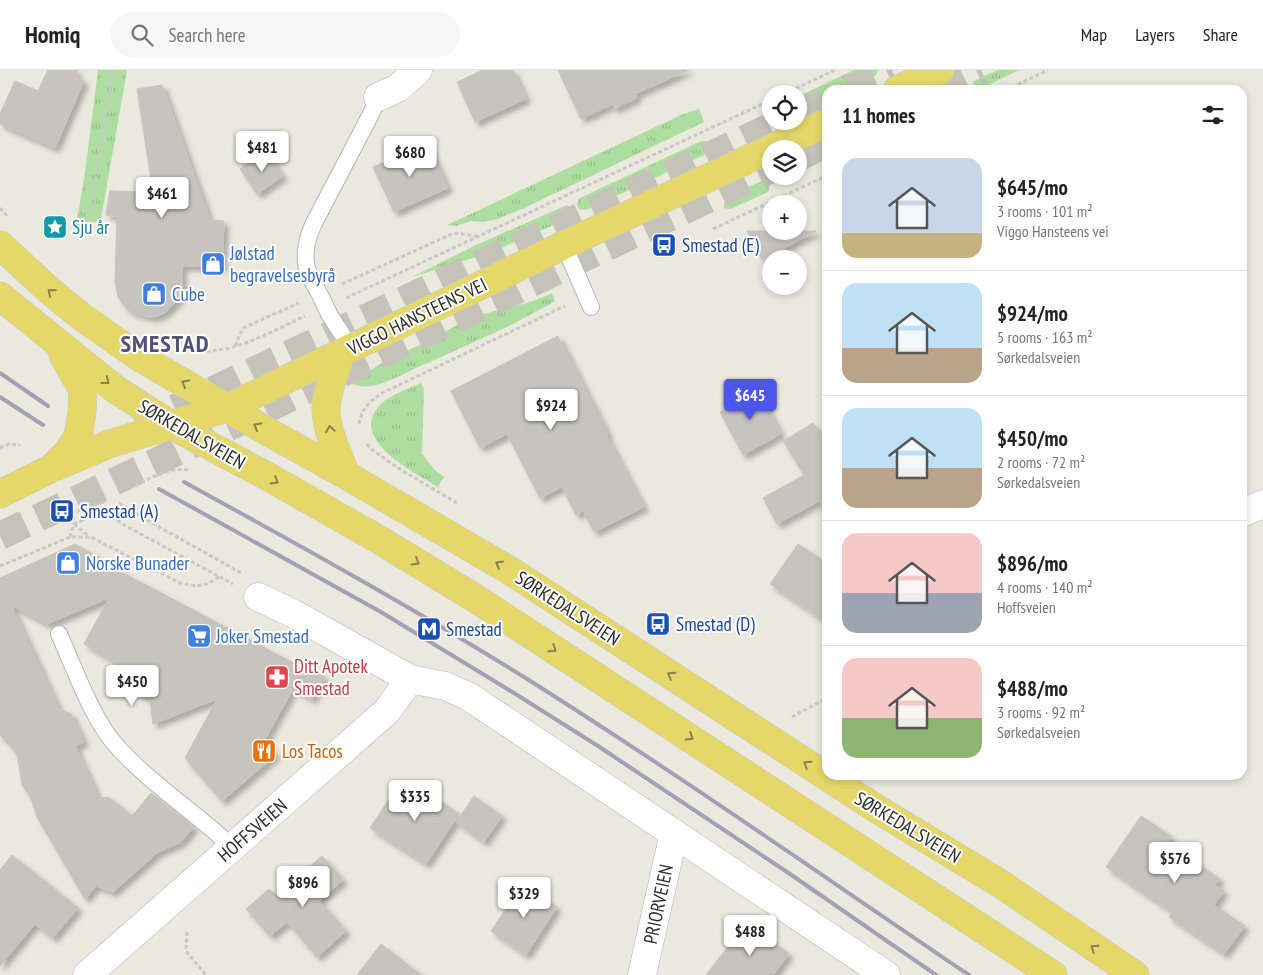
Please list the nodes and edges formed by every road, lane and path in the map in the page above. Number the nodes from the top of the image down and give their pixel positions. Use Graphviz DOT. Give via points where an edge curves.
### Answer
graph roads {
  1 [pos="113,70"];
  2 [pos="392,70"];
  3 [pos="418,70"];
  4 [pos="835,70"];
  5 [pos="940,70"];
  6 [pos="1048,70"];
  7 [pos="803,85"];
  8 [pos="907,85"];
  9 [pos="1016,85"];
  10 [pos="378,97"];
  11 [pos="762,104"];
  12 [pos="822,125"];
  13 [pos="822,178"];
  14 [pos="713,229"];
  15 [pos="87,232"];
  16 [pos="477,236"];
  17 [pos="0,245"];
  18 [pos="564,245"];
  19 [pos="0,296"];
  20 [pos="341,300"];
  21 [pos="589,301"];
  22 [pos="324,302"];
  23 [pos="301,318"];
  24 [pos="50,338"];
  25 [pos="178,347"];
  26 [pos="235,347"];
  27 [pos="346,350"];
  28 [pos="227,408"];
  29 [pos="361,416"];
  30 [pos="171,425"];
  31 [pos="365,442"];
  32 [pos="20,445"];
  33 [pos="0,448"];
  34 [pos="50,469"];
  35 [pos="197,471"];
  36 [pos="346,474"];
  37 [pos="135,485"];
  38 [pos="0,494"];
  39 [pos="102,500"];
  40 [pos="119,503"];
  41 [pos="1263,504"];
  42 [pos="463,507"];
  43 [pos="78,509"];
  44 [pos="1247,511"];
  45 [pos="148,513"];
  46 [pos="145,520"];
  47 [pos="74,524"];
  48 [pos="70,537"];
  49 [pos="91,537"];
  50 [pos="0,566"];
  51 [pos="219,577"];
  52 [pos="258,596"];
  53 [pos="59,634"];
  54 [pos="410,679"];
  55 [pos="822,701"];
  56 [pos="792,717"];
  57 [pos="822,773"];
  58 [pos="832,780"];
  59 [pos="674,833"];
  60 [pos="230,850"];
  61 [pos="187,932"];
  62 [pos="87,975"];
  63 [pos="206,975"];
  64 [pos="642,975"];
  65 [pos="886,975"];
  66 [pos="1053,975"];
  67 [pos="1135,975"];
  1 -- 15 [label="path"];
  2 -- 10 [label="street"];
  3 -- 10 [label="street" via="398,88"];
  4 -- 7 [label="path"];
  5 -- 8 [label="main road"];
  6 -- 9 [label="path"];
  10 -- 22 [label="lane" via="308,238 308,272"];
  11 -- 16 [label="path"];
  12 -- 18 [label="main road, VIGGO HANSTEENS VEI"];
  13 -- 14 [label="path"];
  16 -- 20 [label="path"];
  16 -- 22 [label="path" via="454,233"];
  28 -- 17 [label="main road, SØRKEDALSVEIEN, one-way" via="139,357 82,317"];
  18 -- 21 [label="lane"];
  18 -- 27 [label="main road, VIGGO HANSTEENS VEI"];
  19 -- 24 [label="main road, SØRKEDALSVEIEN"];
  21 -- 29 [label="path" via="382,392 366,406"];
  22 -- 26 [label="path" via="243,328"];
  22 -- 27 [label="lane"];
  23 -- 26 [label="path"];
  24 -- 30 [label="main road, SØRKEDALSVEIEN, one-way" via="115,389"];
  24 -- 34 [label="main road" via="68,361 83,390 78,436 68,452"];
  25 -- 26 [label="path" via="216,352"];
  27 -- 28 [label="main road, VIGGO HANSTEENS VEI"];
  36 -- 27 [label="main road, one-way" via="331,438 326,410 329,392"];
  28 -- 30 [label="main road, VIGGO HANSTEENS VEI"];
  36 -- 28 [label="main road, SØRKEDALSVEIEN, one-way"];
  30 -- 34 [label="main road, VIGGO HANSTEENS VEI" via="109,444"];
  30 -- 66 [label="main road, SØRKEDALSVEIEN, one-way" via="346,521 478,600"];
  31 -- 42 [label="path" via="393,464"];
  32 -- 33 [label="path" via="13,443"];
  34 -- 38 [label="main road, VIGGO HANSTEENS VEI"];
  35 -- 37 [label="path" via="165,472"];
  57 -- 36 [label="main road, SØRKEDALSVEIEN, one-way" via="516,575"];
  39 -- 51 [label="path" via="110,514 124,525"];
  40 -- 46 [label="path"];
  41 -- 44 [label="street"];
  43 -- 47 [label="path" via="83,520"];
  45 -- 46 [label="path"];
  46 -- 52 [label="path" via="248,577"];
  47 -- 48 [label="path"];
  47 -- 49 [label="path"];
  48 -- 49 [label="path"];
  48 -- 50 [label="path"];
  49 -- 51 [label="path" via="180,583 194,587"];
  51 -- 52 [label="path"];
  52 -- 54 [label="street"];
  53 -- 60 [label="lane" via="92,707 113,742 221,837"];
  54 -- 59 [label="street" via="445,686 468,696"];
  54 -- 60 [label="street, HOFFSVEIEN" via="387,711"];
  55 -- 56 [label="path"];
  67 -- 58 [label="main road, SØRKEDALSVEIEN, one-way" via="1001,884"];
  59 -- 64 [label="street, PRIORVEIEN"];
  59 -- 65 [label="street"];
  60 -- 62 [label="street, HOFFSVEIEN"];
  61 -- 63 [label="path" via="186,951"];
}
